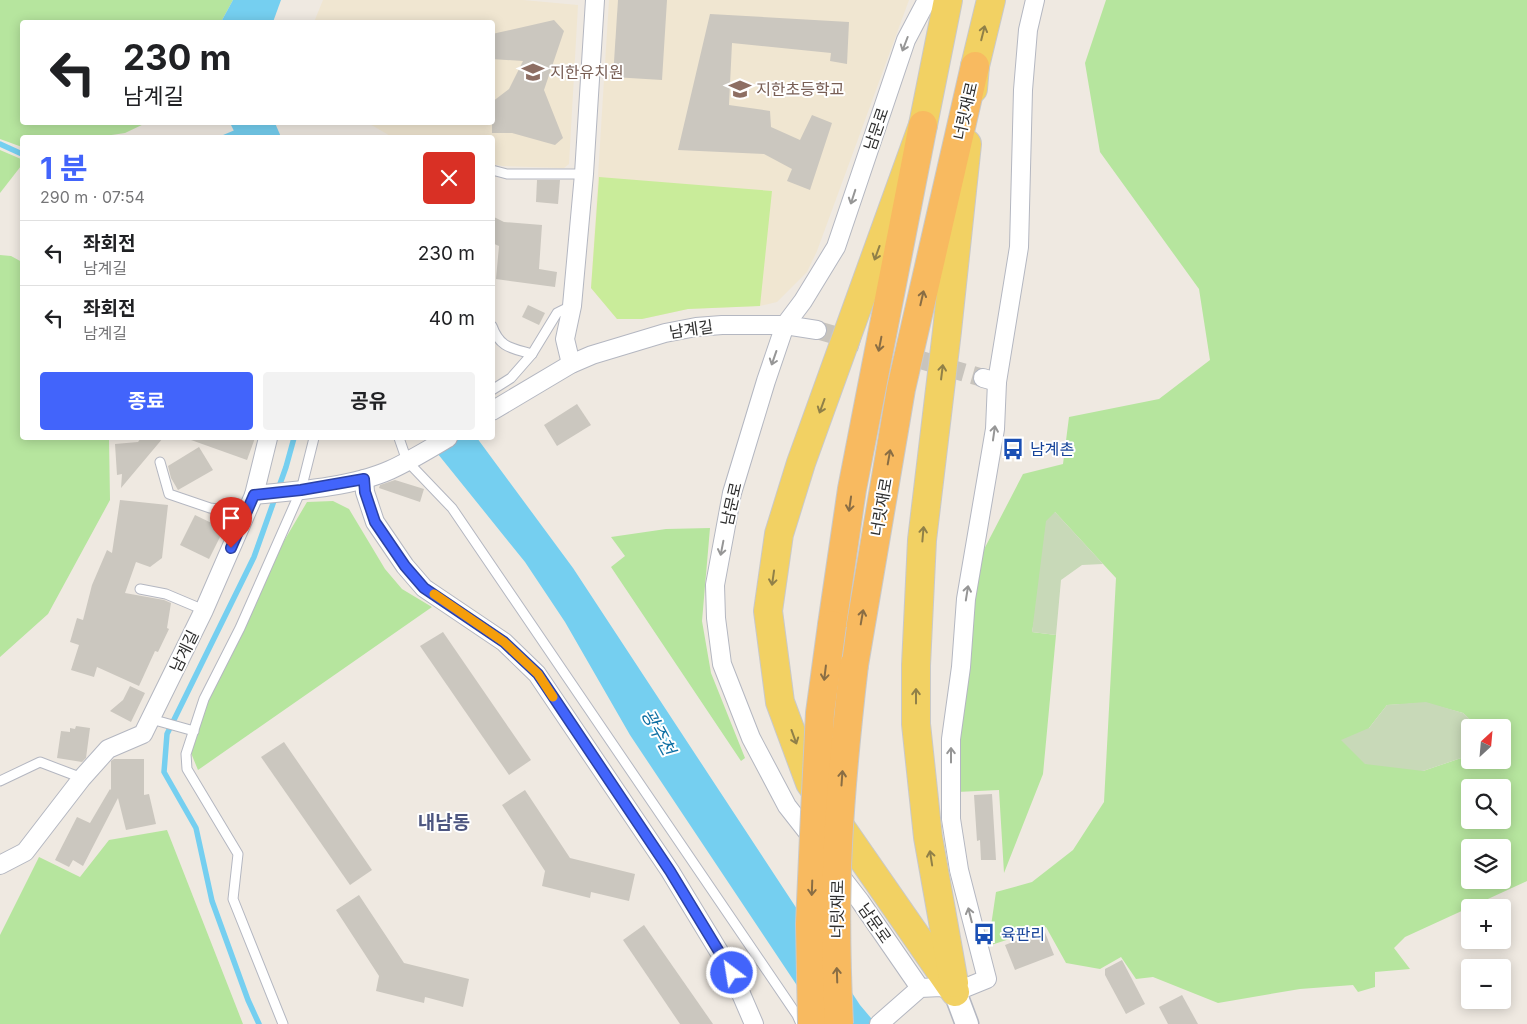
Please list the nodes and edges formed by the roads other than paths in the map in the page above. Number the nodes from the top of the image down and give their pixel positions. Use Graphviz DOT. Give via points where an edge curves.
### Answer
graph roads {
  1 [pos="595,0"];
  2 [pos="927,0"];
  3 [pos="948,0"];
  4 [pos="992,0"];
  5 [pos="1035,0"];
  6 [pos="975,66"];
  7 [pos="923,125"];
  8 [pos="495,171"];
  9 [pos="584,174"];
  10 [pos="572,306"];
  11 [pos="785,325"];
  12 [pos="817,330"];
  13 [pos="495,333"];
  14 [pos="532,354"];
  15 [pos="571,364"];
  16 [pos="495,388"];
  17 [pos="495,409"];
  18 [pos="268,440"];
  19 [pos="313,440"];
  20 [pos="400,440"];
  21 [pos="444,440"];
  22 [pos="411,459"];
  23 [pos="160,462"];
  24 [pos="364,479"];
  25 [pos="295,491"];
  26 [pos="259,495"];
  27 [pos="245,517"];
  28 [pos="140,589"];
  29 [pos="204,610"];
  30 [pos="157,721"];
  31 [pos="191,730"];
  32 [pos="82,778"];
  33 [pos="0,781"];
  34 [pos="0,865"];
  35 [pos="920,988"];
  36 [pos="956,992"];
  37 [pos="282,1024"];
  38 [pos="754,1024"];
  39 [pos="801,1024"];
  40 [pos="812,1024"];
  41 [pos="839,1024"];
  42 [pos="879,1024"];
  43 [pos="967,1024"];
  1 -- 9 [label="street"];
  2 -- 11 [label="street, 남문로, one-way" via="906,40 836,247"];
  3 -- 7 [label="main road, 너릿재로"];
  6 -- 4 [label="main road, 너릿재로, one-way"];
  36 -- 5 [label="street, one-way" via="987,979 959,870 951,819 951,738 966,599 995,428 990,380 1020,247 1023,90 1028,30"];
  36 -- 6 [label="main road, one-way" via="928,837 916,724 916,665 928,478"];
  41 -- 6 [label="highway, 너릿재로, one-way, bridge" via="836,946 838,845 854,665 901,389"];
  7 -- 36 [label="main road, one-way" via="801,463 779,534 768,611 780,702 810,783"];
  7 -- 40 [label="highway, 너릿재로, one-way, bridge" via="852,490 820,713 810,924"];
  8 -- 9 [label="lane" via="507,174"];
  9 -- 10 [label="street"];
  10 -- 14 [label="lane" via="557,314"];
  10 -- 15 [label="street" via="565,339"];
  11 -- 12 [label="street, 남계길"];
  11 -- 15 [label="street, 남계길" via="696,327 646,338"];
  11 -- 35 [label="street, 남문로, one-way" via="732,493 720,557 715,585 722,664 751,738 787,806 860,901"];
  13 -- 14 [label="lane" via="506,347"];
  14 -- 16 [label="lane" via="512,378"];
  15 -- 17 [label="street, 남계길"];
  18 -- 26 [label="street, 남계길"];
  19 -- 25 [label="lane"];
  20 -- 22 [label="lane"];
  21 -- 22 [label="street"];
  22 -- 24 [label="street"];
  22 -- 39 [label="lane" via="452,508"];
  23 -- 27 [label="lane" via="169,494"];
  24 -- 25 [label="street"];
  24 -- 38 [label="street" via="375,522 424,588 504,642 538,674 670,871 732,973"];
  25 -- 26 [label="street"];
  25 -- 31 [label="lane" via="240,628"];
  26 -- 27 [label="street, 남계길"];
  27 -- 29 [label="street, 남계길"];
  28 -- 29 [label="lane" via="166,594"];
  29 -- 30 [label="street, 남계길"];
  30 -- 31 [label="lane"];
  30 -- 32 [label="street, 남계길" via="144,734 108,749"];
  31 -- 37 [label="lane" via="186,754 187,769 238,854 233,899"];
  32 -- 33 [label="lane" via="40,762"];
  32 -- 34 [label="street, 남계길" via="25,852"];
  35 -- 36 [label="street" via="941,987"];
  35 -- 42 [label="street"];
  36 -- 43 [label="street"];
}
